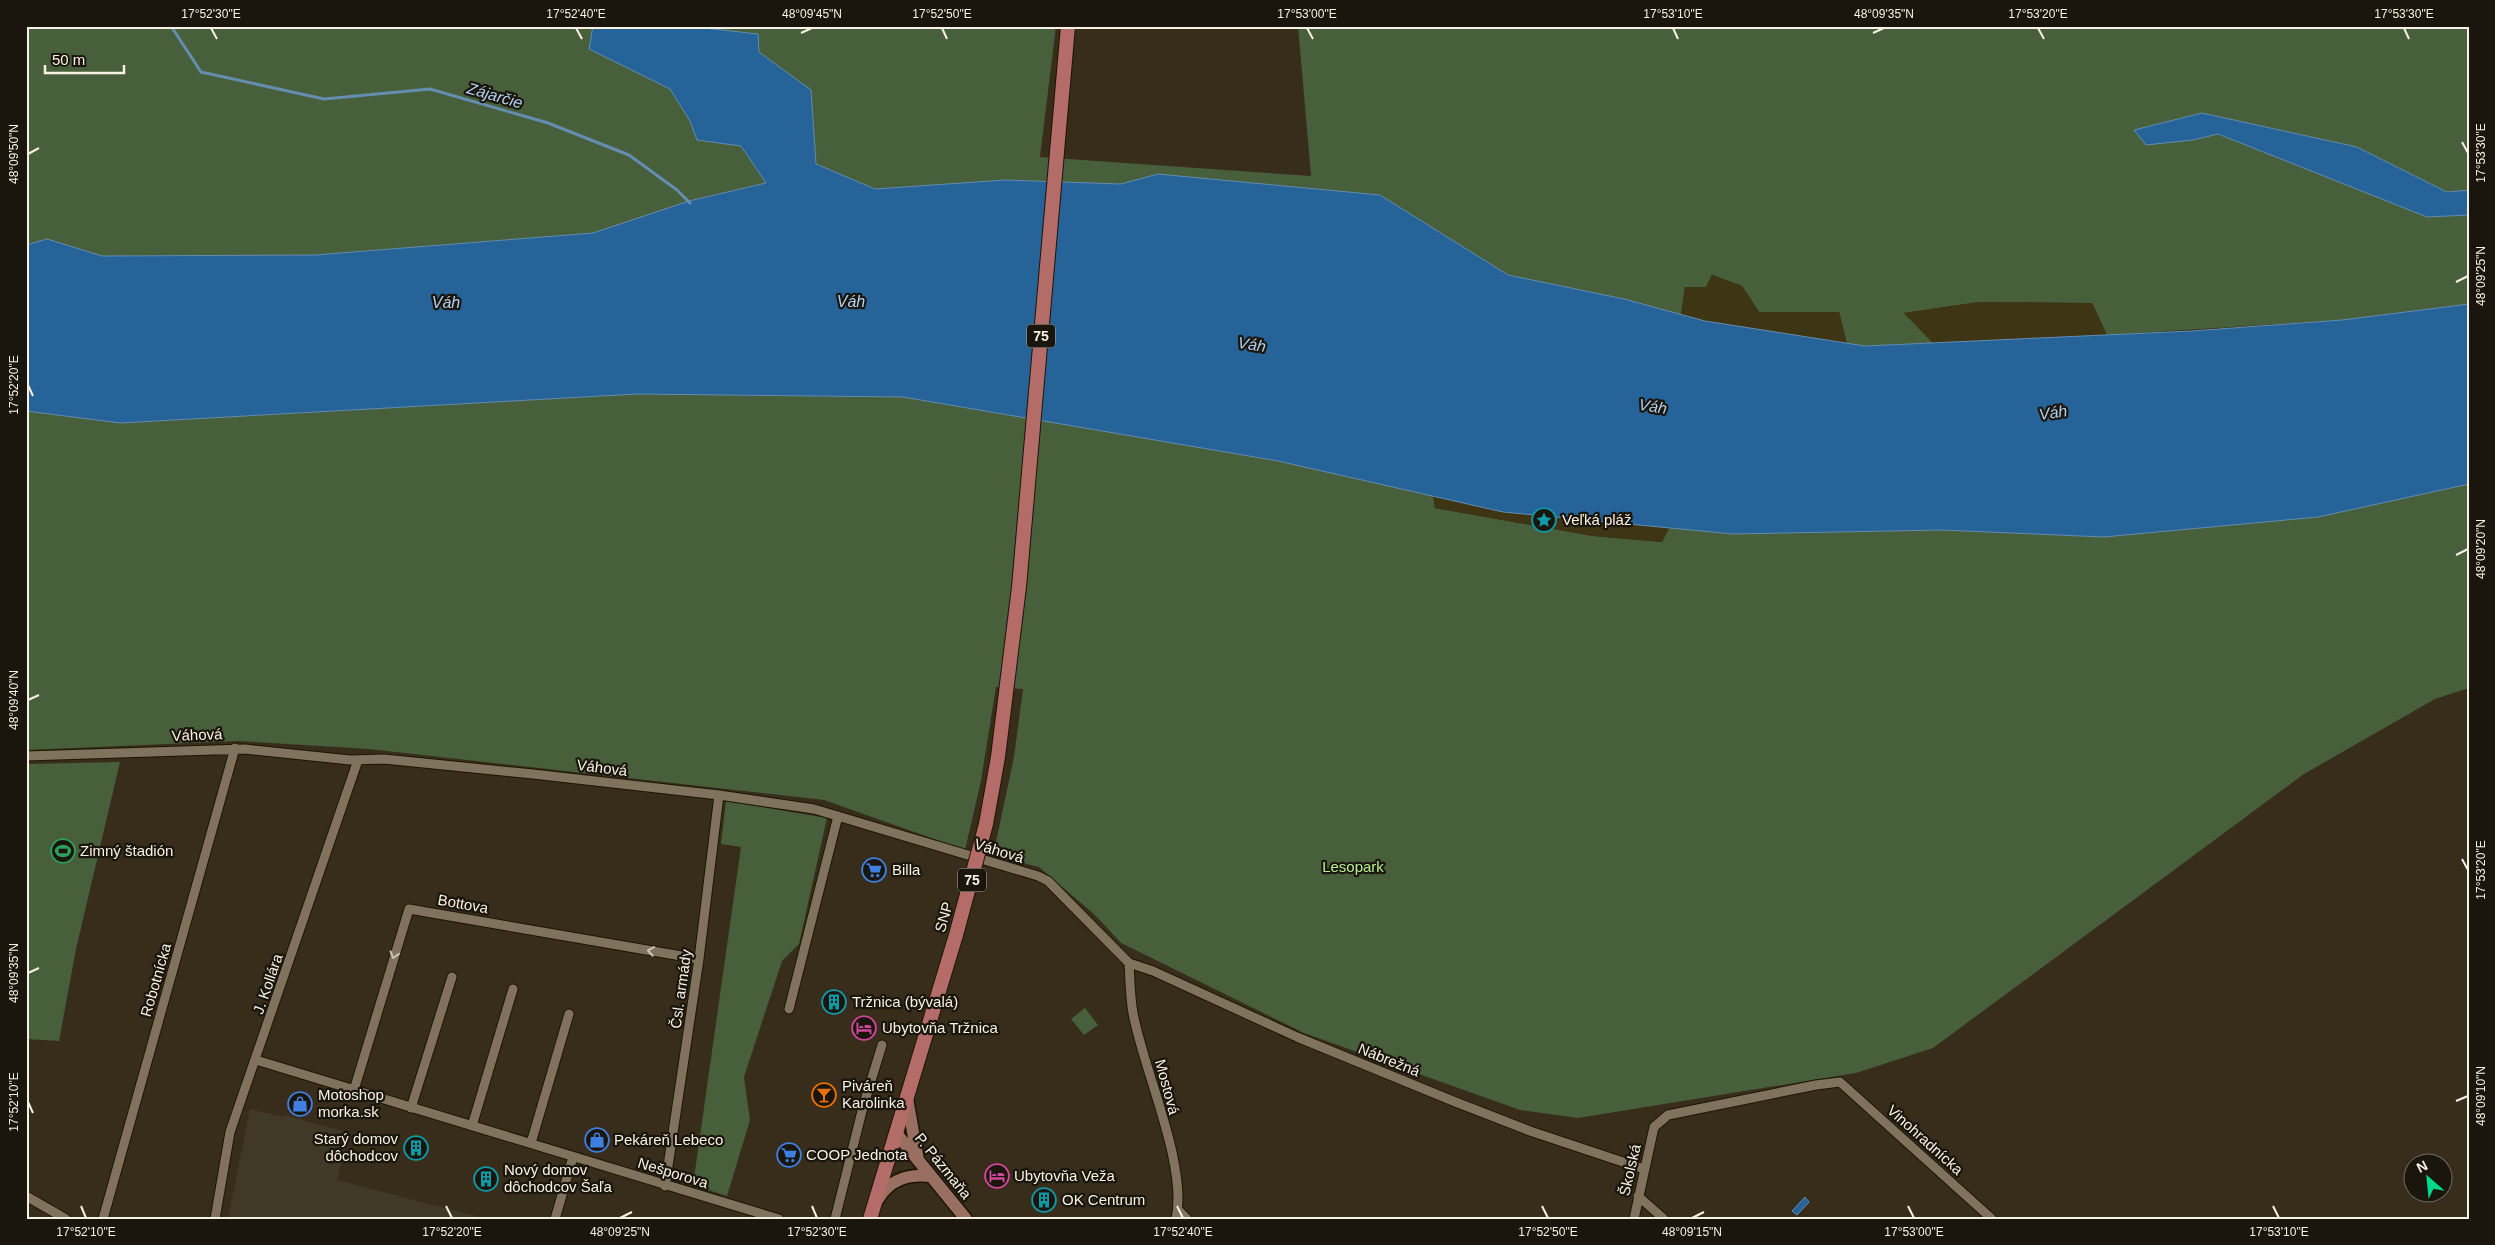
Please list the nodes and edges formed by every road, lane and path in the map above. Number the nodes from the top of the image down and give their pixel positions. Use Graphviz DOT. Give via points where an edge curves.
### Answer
graph roads {
  1 [pos="1068,26"];
  2 [pos="235,748"];
  3 [pos="26,756"];
  4 [pos="358,760"];
  5 [pos="719,796"];
  6 [pos="838,816"];
  7 [pos="699,959"];
  8 [pos="1129,963"];
  9 [pos="452,977"];
  10 [pos="513,989"];
  11 [pos="789,1010"];
  12 [pos="569,1014"];
  13 [pos="882,1045"];
  14 [pos="256,1060"];
  15 [pos="354,1090"];
  16 [pos="907,1098"];
  17 [pos="411,1108"];
  18 [pos="472,1126"];
  19 [pos="1654,1127"];
  20 [pos="896,1133"];
  21 [pos="531,1143"];
  22 [pos="573,1157"];
  23 [pos="919,1162"];
  24 [pos="1644,1169"];
  25 [pos="930,1176"];
  26 [pos="666,1186"];
  27 [pos="26,1196"];
  28 [pos="1638,1196"];
  29 [pos="871,1213"];
  30 [pos="1177,1214"];
  31 [pos="66,1219"];
  32 [pos="103,1219"];
  33 [pos="215,1219"];
  34 [pos="555,1219"];
  35 [pos="778,1219"];
  36 [pos="835,1219"];
  37 [pos="966,1219"];
  38 [pos="1187,1219"];
  39 [pos="1634,1219"];
  40 [pos="1664,1219"];
  41 [pos="1992,1219"];
  1 -- 16 [label="main road, SNP / 75, bridge" via="1020,587 998,757 986,824"];
  2 -- 3 [label="street, Váhová"];
  2 -- 4 [label="street, Váhová"];
  2 -- 32 [label="street, Robotnícka"];
  4 -- 5 [label="street, Váhová" via="503,771"];
  4 -- 14 [label="street, J. Kollára"];
  5 -- 6 [label="street, Váhová" via="802,806"];
  5 -- 7 [label="street, Čsl. armády"];
  6 -- 8 [label="street, Váhová" via="1048,881"];
  6 -- 11 [label="street"];
  7 -- 15 [label="street, Bottova, one-way" via="409,909"];
  7 -- 26 [label="street, Čsl. armády"];
  8 -- 24 [label="street, Nábrežná" via="1453,1101"];
  8 -- 30 [label="street, Mostová" via="1133,1013 1171,1153"];
  9 -- 17 [label="street"];
  10 -- 18 [label="street"];
  12 -- 21 [label="street"];
  13 -- 36 [label="street"];
  14 -- 15 [label="street, Nešporova"];
  14 -- 33 [label="street, J. Kollára" via="230,1132"];
  15 -- 17 [label="street, Nešporova"];
  16 -- 20 [label="main road, SNP / 75"];
  16 -- 23 [label="main road"];
  17 -- 18 [label="street, Nešporova"];
  18 -- 21 [label="street, Nešporova"];
  19 -- 24 [label="street, Školská"];
  19 -- 41 [label="street, Vinohradnícka" via="1668,1115 1816,1084 1840,1082"];
  20 -- 23 [label="main road, P. Pázmaňa"];
  20 -- 29 [label="main road, SNP / 75"];
  21 -- 22 [label="street, Nešporova"];
  22 -- 26 [label="street, Nešporova"];
  22 -- 34 [label="street"];
  23 -- 25 [label="main road, P. Pázmaňa"];
  24 -- 28 [label="street, Školská"];
  25 -- 29 [label="main road" via="899,1179 883,1191"];
  25 -- 37 [label="main road, P. Pázmaňa"];
  26 -- 35 [label="street, Nešporova"];
  27 -- 31 [label="street"];
  28 -- 39 [label="street, Školská"];
  28 -- 40 [label="street"];
  30 -- 38 [label="street"];
}
